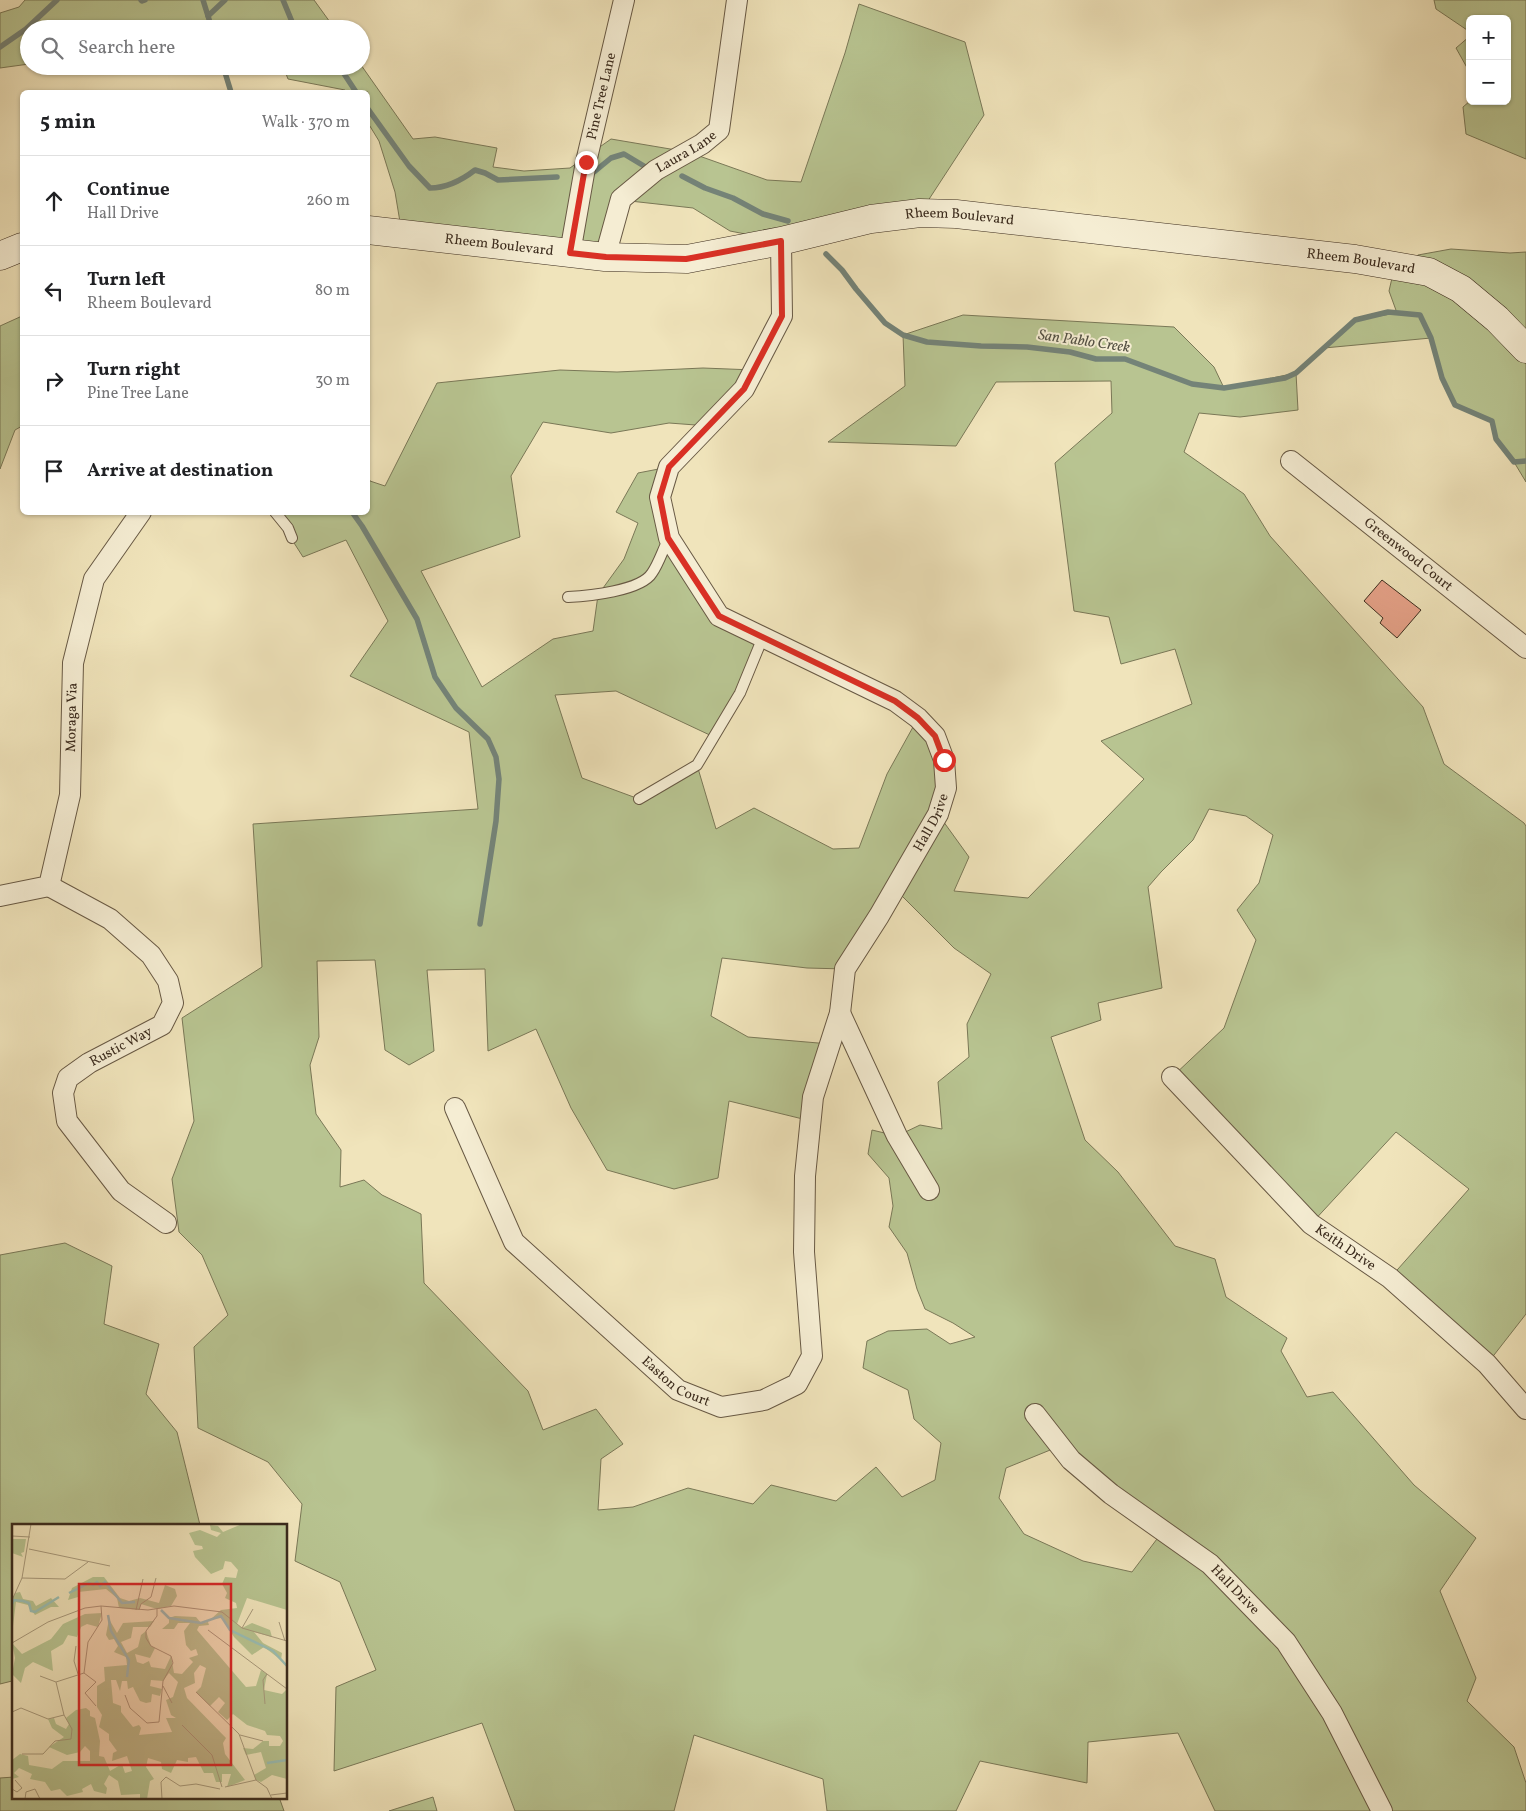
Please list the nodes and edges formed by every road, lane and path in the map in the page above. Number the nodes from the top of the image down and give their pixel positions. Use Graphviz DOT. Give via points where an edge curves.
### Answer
graph roads {
  1 [pos="624,0"];
  2 [pos="737,0"];
  3 [pos="370,230"];
  4 [pos="781,241"];
  5 [pos="20,248"];
  6 [pos="570,253"];
  7 [pos="0,256"];
  8 [pos="606,257"];
  9 [pos="1526,349"];
  10 [pos="1291,461"];
  11 [pos="139,515"];
  12 [pos="277,515"];
  13 [pos="292,538"];
  14 [pos="668,538"];
  15 [pos="568,597"];
  16 [pos="763,637"];
  17 [pos="1526,648"];
  18 [pos="639,799"];
  19 [pos="49,886"];
  20 [pos="0,896"];
  21 [pos="840,1013"];
  22 [pos="1172,1077"];
  23 [pos="455,1108"];
  24 [pos="929,1190"];
  25 [pos="166,1223"];
  26 [pos="1526,1409"];
  27 [pos="1035,1414"];
  28 [pos="1382,1811"];
  1 -- 6 [label="street, Pine Tree Lane" via="586,162"];
  2 -- 8 [label="street, Laura Lane" via="719,130 702,144 656,170 621,200"];
  3 -- 6 [label="street, Rheem Boulevard"];
  4 -- 8 [label="street, Rheem Boulevard" via="686,259"];
  4 -- 9 [label="street, Rheem Boulevard" via="871,219 920,213 956,214 1367,261 1429,272 1461,289"];
  4 -- 14 [label="street, Hall Drive" via="782,316 744,389 669,467 660,497"];
  5 -- 7 [label="street"];
  6 -- 8 [label="street, Rheem Boulevard"];
  10 -- 17 [label="street, Greenwood Court"];
  11 -- 19 [label="street, Moraga Via" via="94,579 73,663 70,795"];
  12 -- 13 [label="lane"];
  14 -- 15 [label="lane" via="652,575 636,585 598,595"];
  14 -- 16 [label="street, Hall Drive" via="719,616"];
  16 -- 18 [label="lane" via="740,693 697,765"];
  16 -- 21 [label="street, Hall Drive" via="895,701 935,736 944,760 946,788 938,814 880,916 845,969"];
  19 -- 20 [label="street"];
  19 -- 25 [label="street, Rustic Way" via="110,919 151,955 168,981 173,1004 162,1025 89,1063 68,1078 64,1093 67,1121 121,1192"];
  21 -- 23 [label="street, Easton Court" via="813,1096 806,1167 804,1252 812,1356 798,1384 764,1400 721,1407 678,1390 514,1242"];
  21 -- 24 [label="street" via="897,1136"];
  22 -- 26 [label="street, Keith Drive" via="1311,1224 1390,1278 1487,1364"];
  27 -- 28 [label="street, Hall Drive" via="1072,1460 1110,1494 1210,1564 1286,1642 1332,1713"];
}
